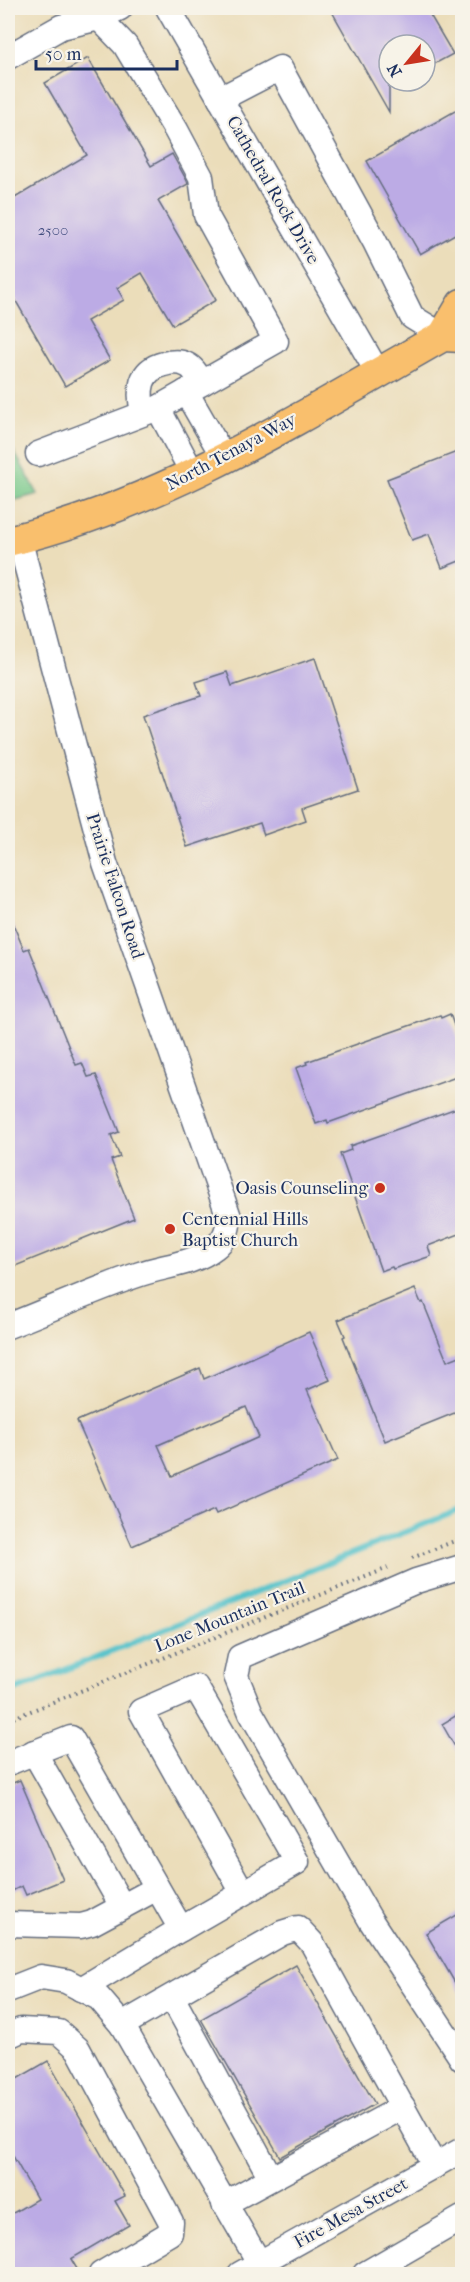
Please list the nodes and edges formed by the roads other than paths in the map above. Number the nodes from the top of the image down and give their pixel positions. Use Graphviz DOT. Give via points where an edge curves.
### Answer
graph roads {
  1 [pos="120,8"];
  2 [pos="168,8"];
  3 [pos="99,18"];
  4 [pos="8,57"];
  5 [pos="220,99"];
  6 [pos="462,304"];
  7 [pos="453,337"];
  8 [pos="378,373"];
  9 [pos="194,387"];
  10 [pos="151,410"];
  11 [pos="38,454"];
  12 [pos="224,458"];
  13 [pos="193,474"];
  14 [pos="13,540"];
  15 [pos="8,1326"];
  16 [pos="462,1567"];
  17 [pos="34,1752"];
  18 [pos="8,1763"];
  19 [pos="157,1888"];
  20 [pos="243,1893"];
  21 [pos="122,1906"];
  22 [pos="8,1924"];
  23 [pos="181,1929"];
  24 [pos="9,1986"];
  25 [pos="81,1989"];
  26 [pos="172,1996"];
  27 [pos="122,2025"];
  28 [pos="8,2036"];
  29 [pos="462,2060"];
  30 [pos="403,2107"];
  31 [pos="462,2150"];
  32 [pos="435,2166"];
  33 [pos="271,2178"];
  34 [pos="224,2204"];
  35 [pos="462,2218"];
  36 [pos="250,2269"];
  37 [pos="101,2274"];
  38 [pos="365,2274"];
  1 -- 3 [label="street"];
  2 -- 5 [label="street, Cathedral Rock Drive"];
  3 -- 4 [label="street" via="61,27"];
  3 -- 9 [label="street" via="124,45 176,130 201,177 206,214 276,341"];
  5 -- 7 [label="street" via="280,68 412,317"];
  5 -- 8 [label="street, Cathedral Rock Drive"];
  6 -- 7 [label="main road, North Tenaya Way"];
  7 -- 8 [label="main road, North Tenaya Way"];
  8 -- 12 [label="main road, North Tenaya Way"];
  9 -- 10 [label="street"];
  9 -- 10 [label="street" via="188,365 177,362 156,366 140,387 139,397"];
  9 -- 12 [label="street"];
  10 -- 11 [label="street"];
  10 -- 13 [label="street"];
  12 -- 13 [label="main road, North Tenaya Way"];
  13 -- 14 [label="main road, North Tenaya Way" via="117,507"];
  14 -- 15 [label="street, Prairie Falcon Road" via="105,863 229,1217 224,1238 213,1249"];
  16 -- 29 [label="street" via="416,1581 240,1657 236,1676 251,1713 371,1921"];
  17 -- 18 [label="street"];
  17 -- 19 [label="street" via="70,1738"];
  17 -- 21 [label="street"];
  19 -- 21 [label="street"];
  19 -- 23 [label="street"];
  20 -- 20 [label="street" via="297,1862 196,1687 141,1711"];
  20 -- 23 [label="street"];
  21 -- 22 [label="street" via="81,1926"];
  23 -- 25 [label="street"];
  24 -- 25 [label="street" via="40,1977 66,1981"];
  25 -- 27 [label="street" via="99,1998"];
  26 -- 27 [label="street"];
  26 -- 30 [label="street" via="282,1933 298,1928 312,1942"];
  26 -- 33 [label="street"];
  27 -- 34 [label="street"];
  28 -- 37 [label="street" via="21,2030 59,2032 78,2049 171,2222 170,2233"];
  30 -- 32 [label="street"];
  30 -- 33 [label="street"];
  31 -- 32 [label="street, Fire Mesa Street"];
  32 -- 36 [label="street, Fire Mesa Street"];
  33 -- 34 [label="street"];
  34 -- 36 [label="street"];
  35 -- 38 [label="street"];
}
